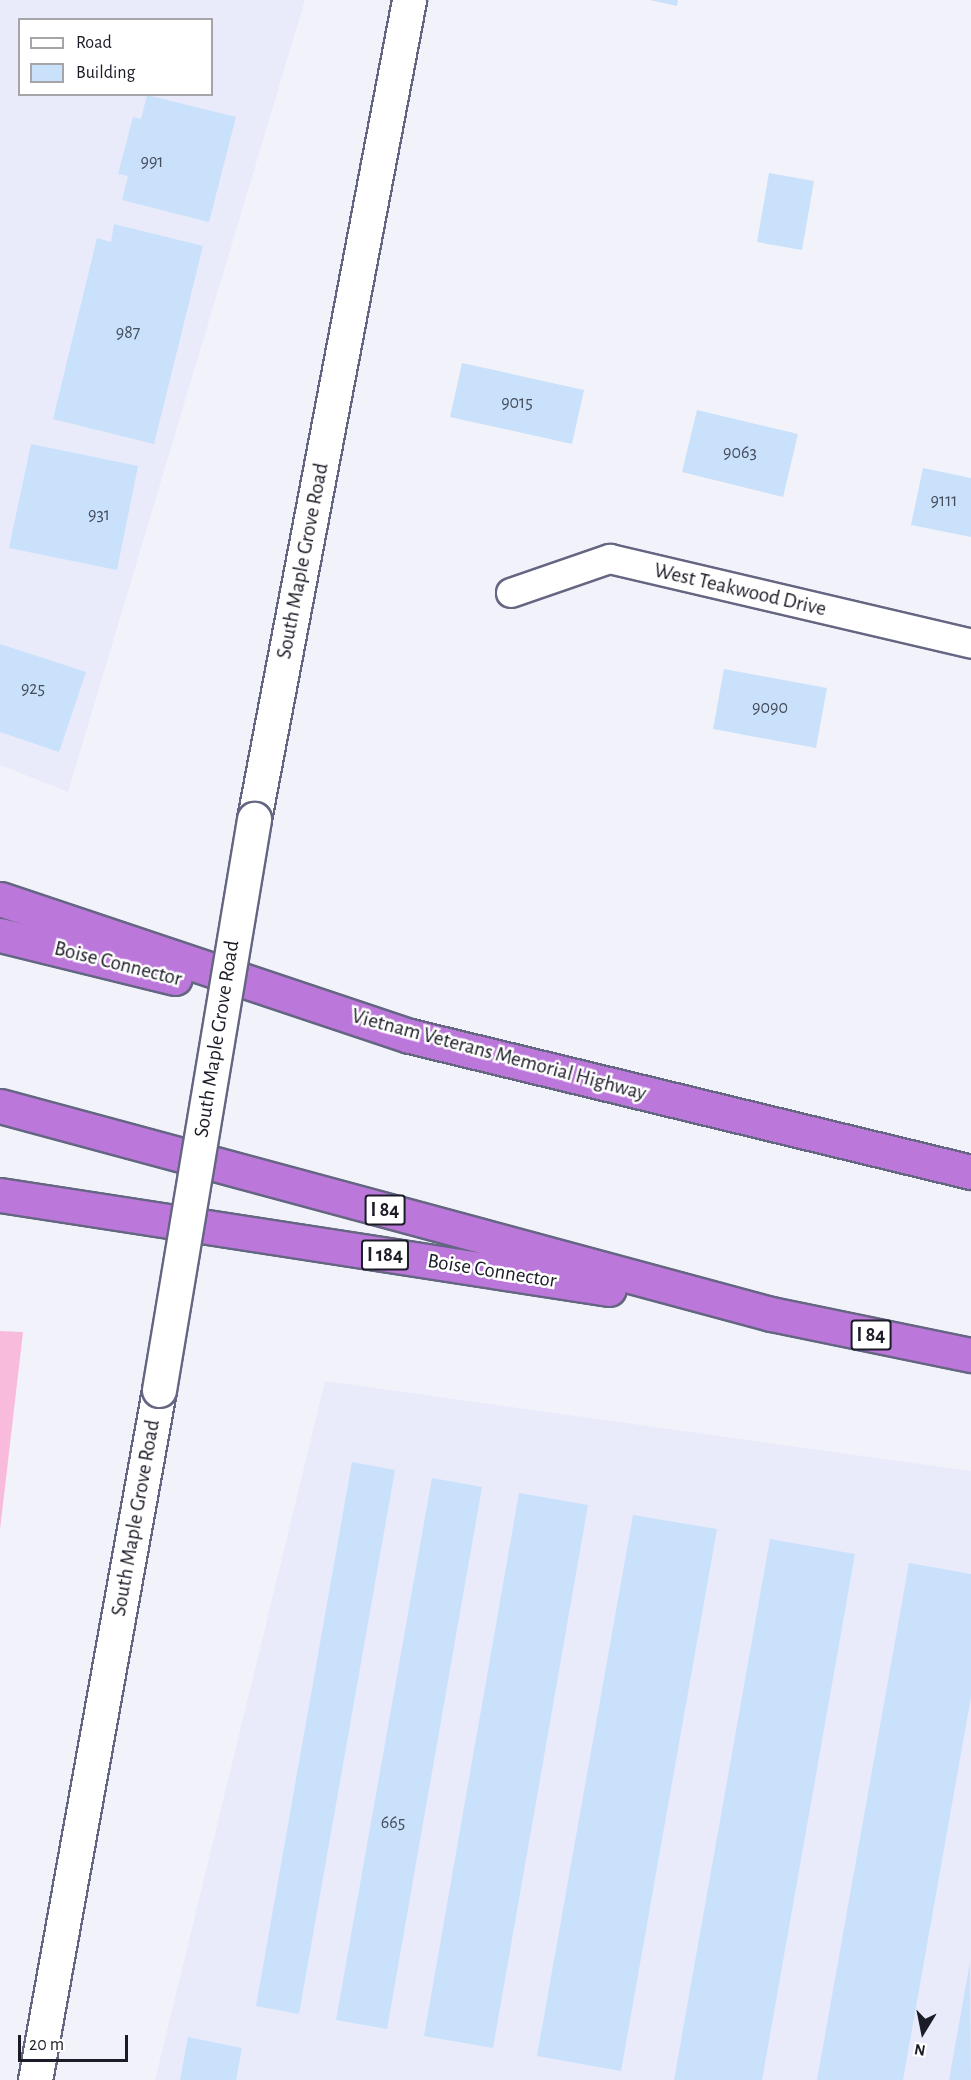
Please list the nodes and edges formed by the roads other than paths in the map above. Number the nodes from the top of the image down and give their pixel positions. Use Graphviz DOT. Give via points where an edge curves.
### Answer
graph roads {
  1 [pos="409,0"];
  2 [pos="511,593"];
  3 [pos="971,644"];
  4 [pos="0,899"];
  5 [pos="0,935"];
  6 [pos="410,1036"];
  7 [pos="0,1106"];
  8 [pos="971,1172"];
  9 [pos="0,1195"];
  10 [pos="771,1314"];
  11 [pos="971,1355"];
  12 [pos="35,2080"];
  1 -- 12 [label="main road, South Maple Grove Road, bridge" via="254,819 159,1390"];
  2 -- 3 [label="street, West Teakwood Drive" via="610,559"];
  4 -- 6 [label="highway, Vietnam Veterans Memorial Highway"];
  5 -- 6 [label="highway, Boise Connector"];
  6 -- 8 [label="highway, Vietnam Veterans Memorial Highway"];
  7 -- 10 [label="highway, I 84"];
  9 -- 10 [label="highway, Boise Connector / I 184"];
  10 -- 11 [label="highway, I 84"];
}
